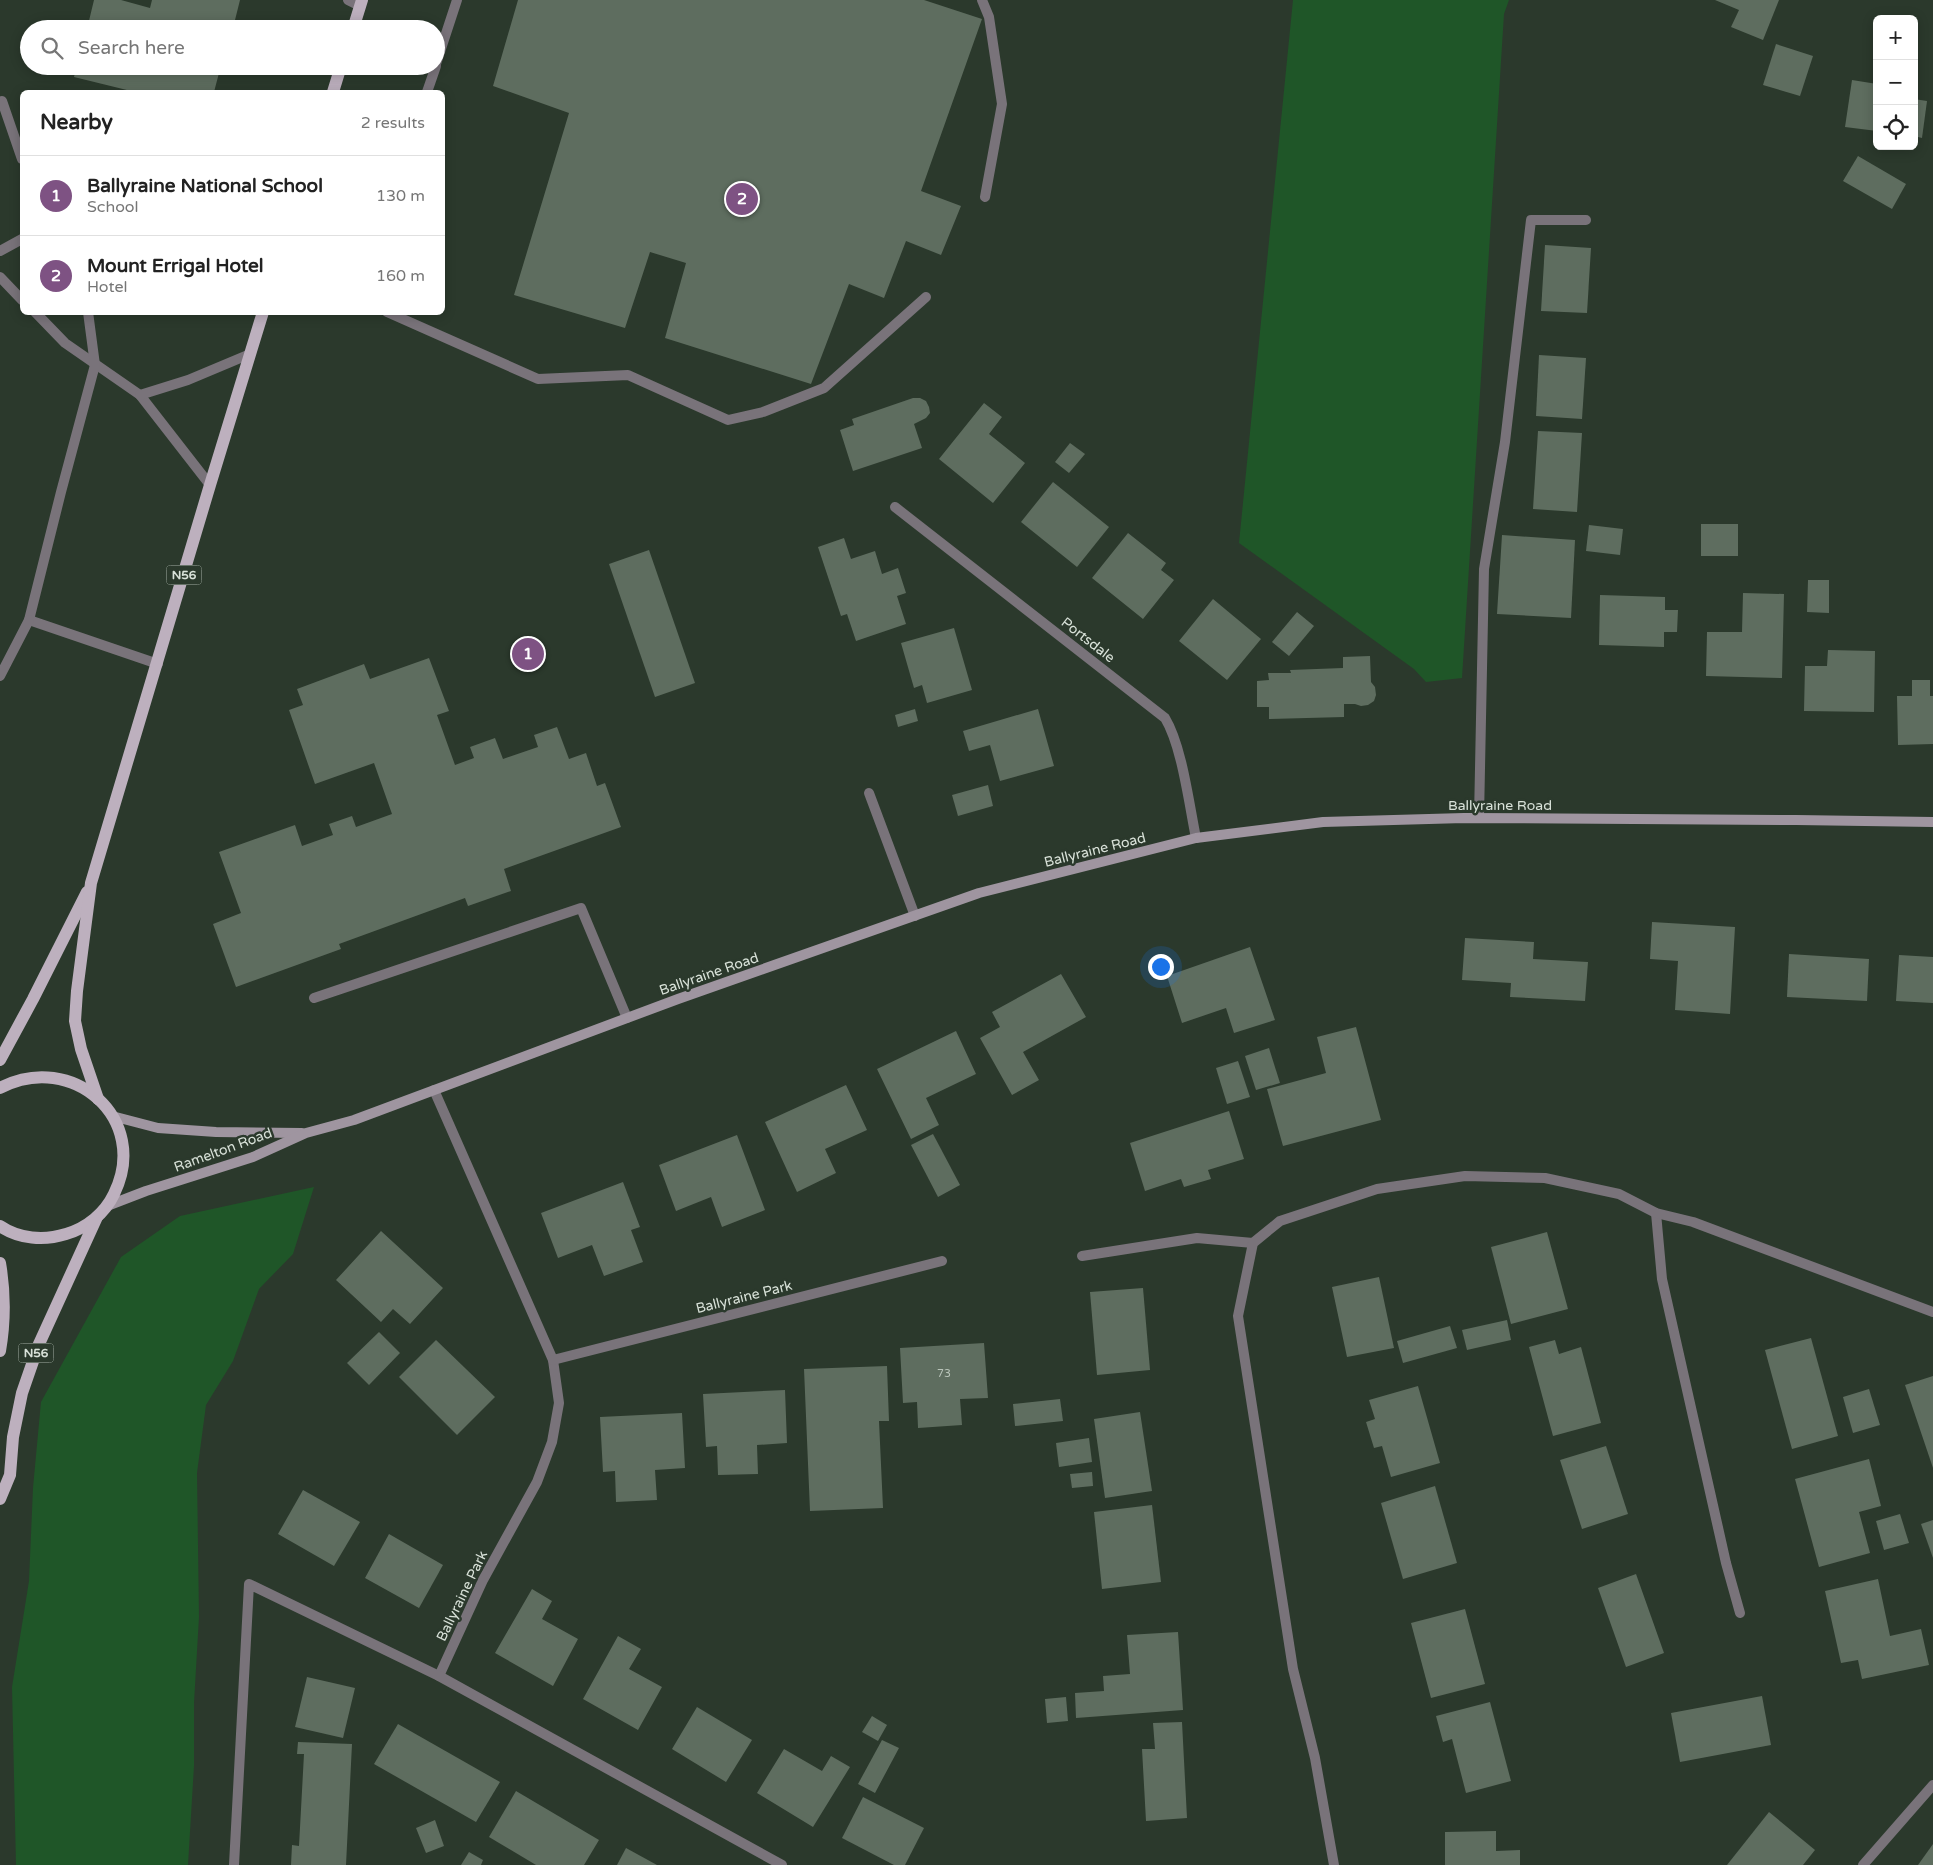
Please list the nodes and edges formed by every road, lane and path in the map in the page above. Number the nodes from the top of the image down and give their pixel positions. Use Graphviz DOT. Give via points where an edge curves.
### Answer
graph roads {
  1 [pos="348,0"];
  2 [pos="457,0"];
  3 [pos="982,0"];
  4 [pos="361,3"];
  5 [pos="356,20"];
  6 [pos="445,37"];
  7 [pos="338,75"];
  8 [pos="433,75"];
  9 [pos="334,90"];
  10 [pos="428,90"];
  11 [pos="2,101"];
  12 [pos="20,153"];
  13 [pos="985,197"];
  14 [pos="1586,220"];
  15 [pos="20,240"];
  16 [pos="0,251"];
  17 [pos="0,277"];
  18 [pos="926,297"];
  19 [pos="20,298"];
  20 [pos="38,315"];
  21 [pos="88,315"];
  22 [pos="262,315"];
  23 [pos="394,315"];
  24 [pos="250,354"];
  25 [pos="95,365"];
  26 [pos="140,395"];
  27 [pos="210,485"];
  28 [pos="895,507"];
  29 [pos="29,620"];
  30 [pos="158,664"];
  31 [pos="0,676"];
  32 [pos="869,793"];
  33 [pos="1479,818"];
  34 [pos="1933,822"];
  35 [pos="1196,838"];
  36 [pos="91,883"];
  37 [pos="915,916"];
  38 [pos="314,998"];
  39 [pos="627,1018"];
  40 [pos="0,1060"];
  41 [pos="0,1088"];
  42 [pos="434,1090"];
  43 [pos="98,1099"];
  44 [pos="112,1116"];
  45 [pos="306,1133"];
  46 [pos="103,1211"];
  47 [pos="1656,1213"];
  48 [pos="0,1226"];
  49 [pos="1253,1243"];
  50 [pos="1082,1256"];
  51 [pos="942,1261"];
  52 [pos="0,1263"];
  53 [pos="1933,1312"];
  54 [pos="0,1352"];
  55 [pos="553,1360"];
  56 [pos="0,1499"];
  57 [pos="1740,1613"];
  58 [pos="438,1676"];
  59 [pos="1933,1785"];
  60 [pos="234,1865"];
  61 [pos="782,1865"];
  62 [pos="1334,1865"];
  63 [pos="1864,1865"];
  1 -- 4 [label="street"];
  2 -- 6 [label="street"];
  3 -- 13 [label="street" via="989,17 1002,104"];
  4 -- 5 [label="main road"];
  7 -- 9 [label="main road"];
  8 -- 10 [label="street"];
  11 -- 12 [label="street"];
  14 -- 33 [label="street" via="1532,220 1505,442 1484,569"];
  15 -- 16 [label="street"];
  17 -- 19 [label="street"];
  18 -- 23 [label="street" via="824,388 763,412 728,420 628,375 538,379"];
  20 -- 25 [label="street" via="65,343"];
  21 -- 25 [label="street"];
  22 -- 24 [label="main road, N56"];
  24 -- 26 [label="street" via="188,380"];
  24 -- 27 [label="main road, N56"];
  25 -- 26 [label="street"];
  25 -- 29 [label="street"];
  26 -- 27 [label="street"];
  27 -- 30 [label="main road, N56"];
  28 -- 35 [label="street, Portsdale" via="1165,718 1178,755"];
  29 -- 30 [label="street"];
  29 -- 31 [label="street"];
  30 -- 36 [label="main road, N56"];
  32 -- 37 [label="street"];
  33 -- 34 [label="main road, Ballyraine Road"];
  33 -- 35 [label="main road, Ballyraine Road" via="1323,822"];
  35 -- 37 [label="main road, Ballyraine Road" via="979,893"];
  36 -- 40 [label="main road, N56"];
  36 -- 43 [label="main road, N56" via="75,1021"];
  37 -- 39 [label="main road, Ballyraine Road"];
  38 -- 39 [label="street" via="581,908"];
  39 -- 42 [label="main road, Ballyraine Road"];
  41 -- 43 [label="main road, N56" via="20,1079 52,1077 72,1082"];
  42 -- 45 [label="main road, Ballyraine Road" via="354,1120"];
  42 -- 55 [label="street, Ballyraine Park"];
  43 -- 44 [label="main road, N56"];
  44 -- 45 [label="main road, Ramelton Road" via="158,1128"];
  44 -- 46 [label="main road, N56" via="120,1132 123,1162 118,1185"];
  45 -- 46 [label="main road, Ramelton Road" via="253,1157 146,1191"];
  46 -- 48 [label="main road, N56" via="74,1232 45,1238 30,1238"];
  46 -- 56 [label="main road, N56" via="27,1376 10,1475"];
  47 -- 49 [label="street" via="1619,1194 1545,1178 1465,1176 1377,1189 1280,1221"];
  47 -- 53 [label="street" via="1693,1222"];
  47 -- 57 [label="street" via="1662,1279"];
  49 -- 50 [label="street" via="1197,1238"];
  49 -- 62 [label="street" via="1238,1316 1293,1669 1315,1758"];
  51 -- 55 [label="street, Ballyraine Park"];
  52 -- 54 [label="main road, N56" via="4,1313"];
  55 -- 58 [label="street, Ballyraine Park" via="559,1403 552,1442 537,1482 483,1580"];
  58 -- 60 [label="street" via="250,1584"];
  58 -- 61 [label="street"];
  59 -- 63 [label="street"];
}
